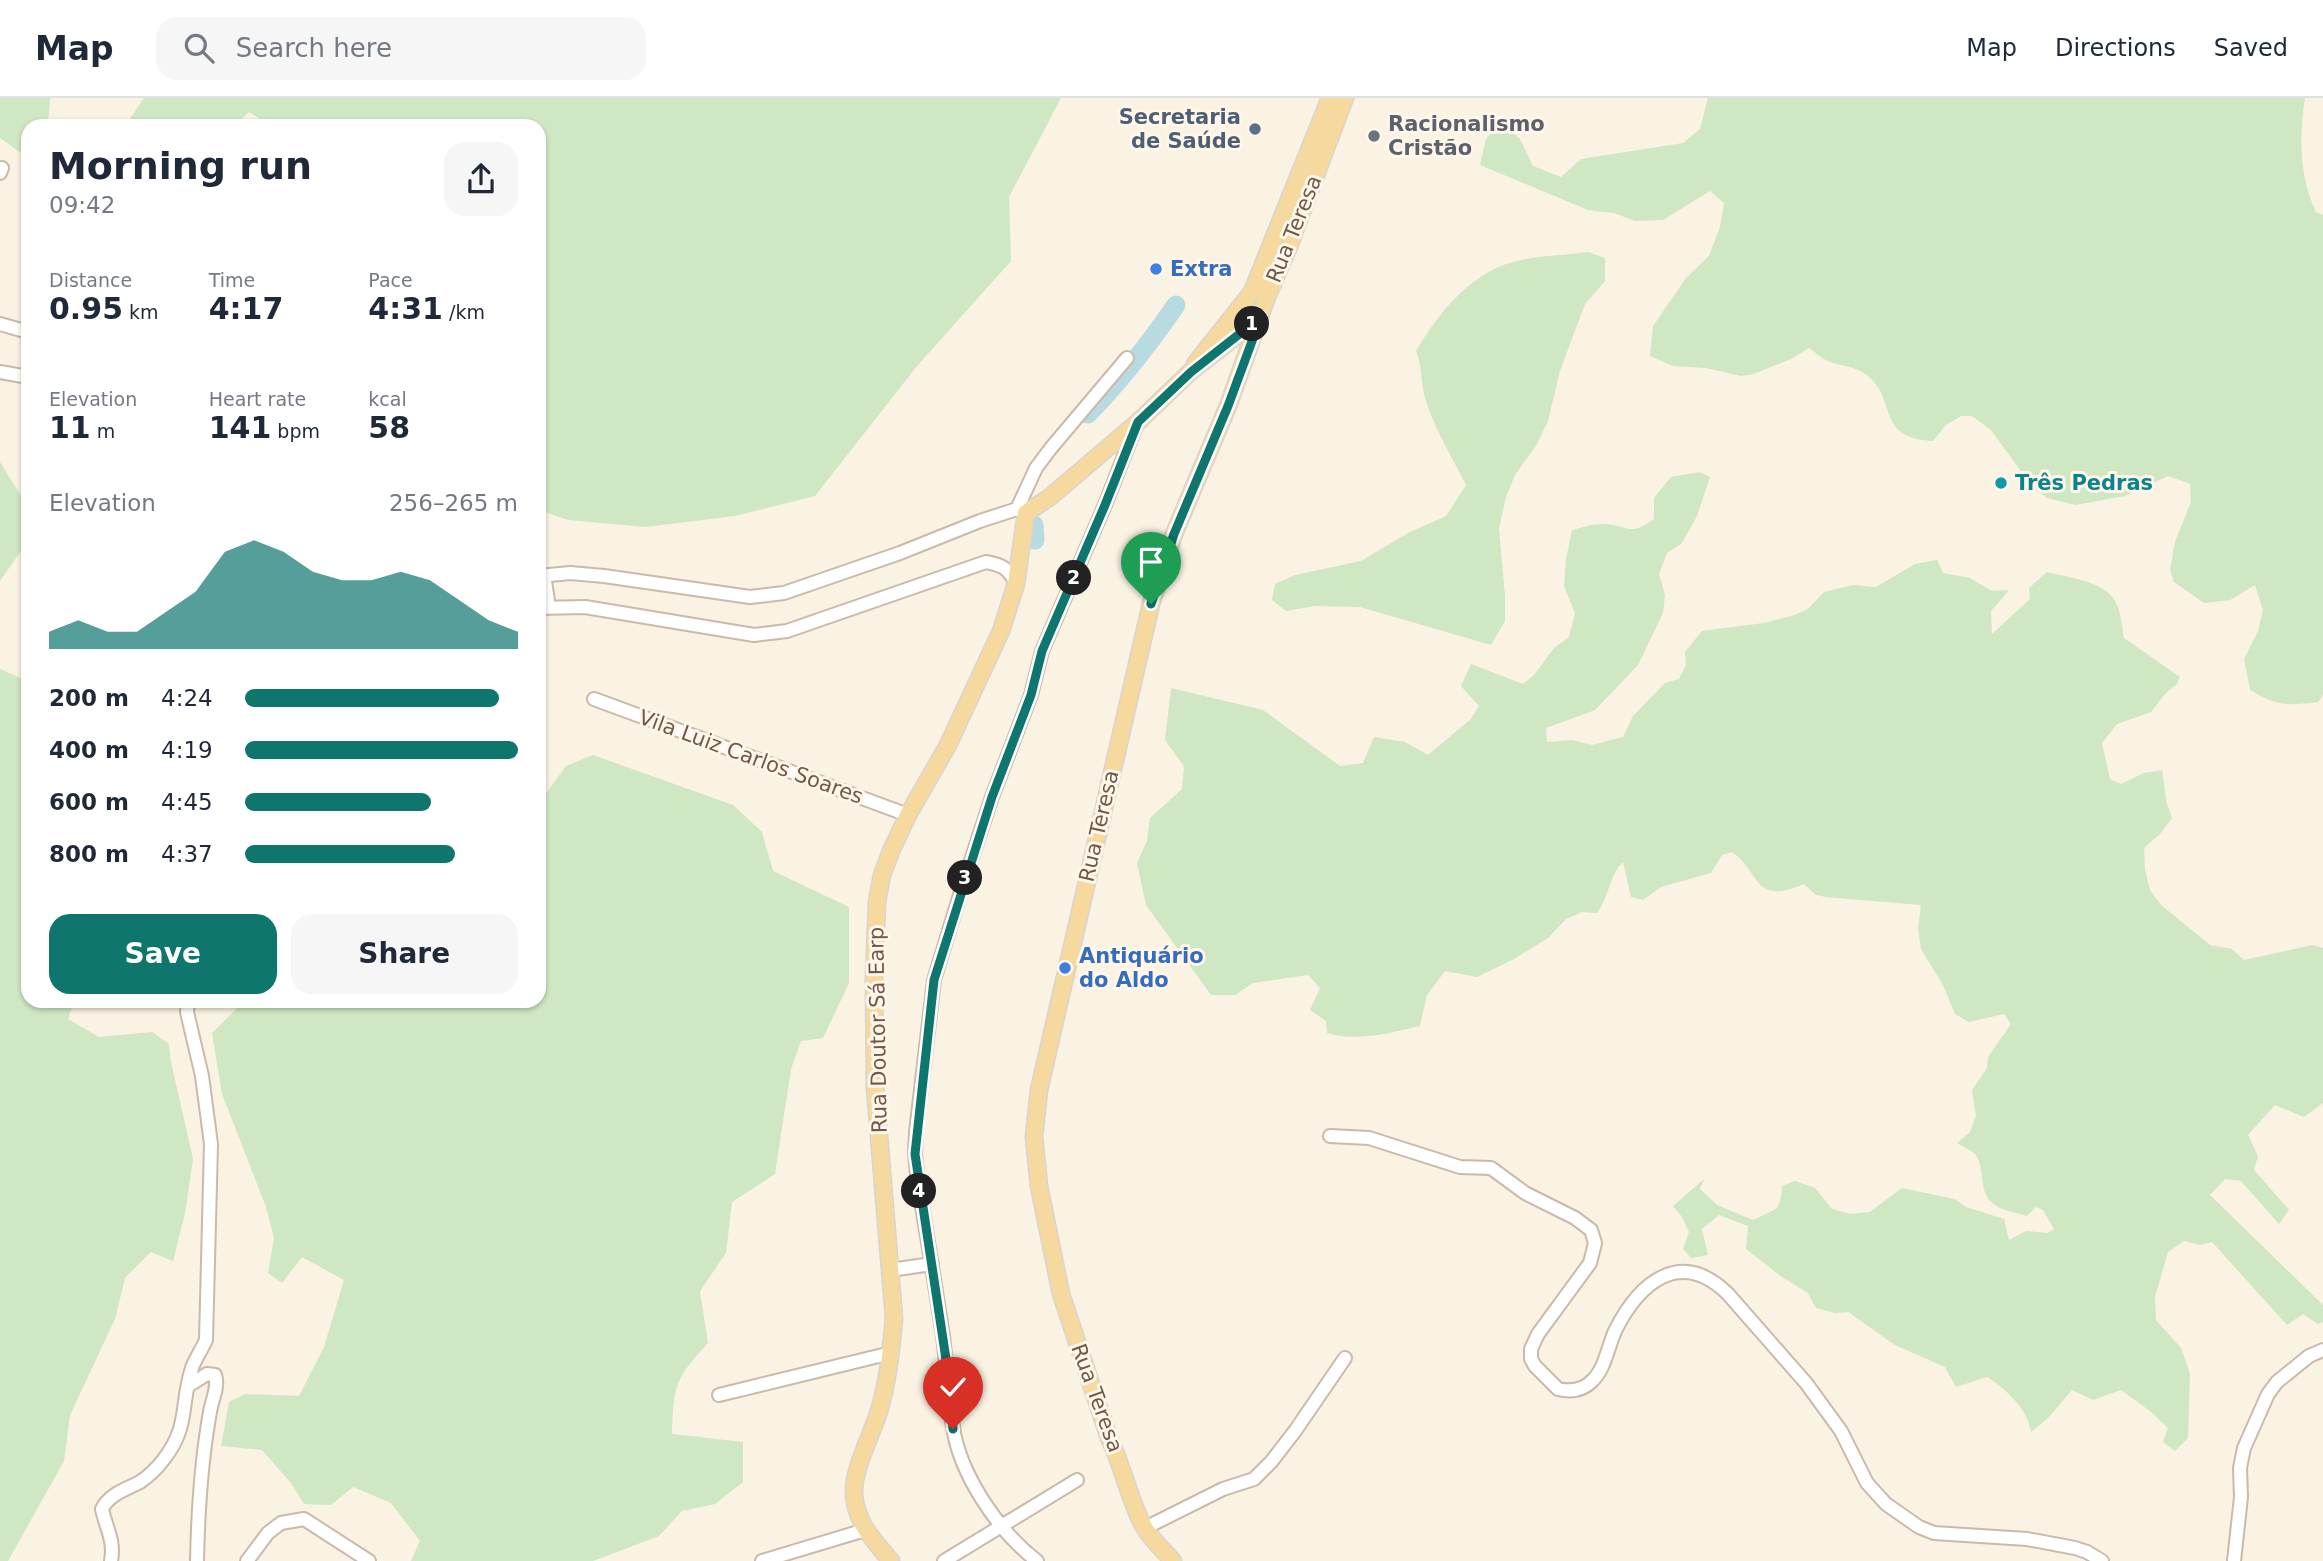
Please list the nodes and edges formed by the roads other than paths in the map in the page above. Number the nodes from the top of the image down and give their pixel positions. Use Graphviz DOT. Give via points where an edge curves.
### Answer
graph roads {
  1 [pos="1330,98"];
  2 [pos="1345,98"];
  3 [pos="1259,295"];
  4 [pos="1261,317"];
  5 [pos="0,324"];
  6 [pos="21,330"];
  7 [pos="1127,358"];
  8 [pos="0,372"];
  9 [pos="1191,372"];
  10 [pos="21,376"];
  11 [pos="1138,422"];
  12 [pos="1021,511"];
  13 [pos="1022,551"];
  14 [pos="986,562"];
  15 [pos="546,575"];
  16 [pos="1016,584"];
  17 [pos="546,608"];
  18 [pos="594,699"];
  19 [pos="908,816"];
  20 [pos="187,1008"];
  21 [pos="1330,1136"];
  22 [pos="932,1264"];
  23 [pos="890,1270"];
  24 [pos="2323,1350"];
  25 [pos="891,1353"];
  26 [pos="1345,1358"];
  27 [pos="188,1386"];
  28 [pos="719,1395"];
  29 [pos="1077,1480"];
  30 [pos="1002,1526"];
  31 [pos="1145,1528"];
  32 [pos="864,1530"];
  33 [pos="111,1561"];
  34 [pos="197,1561"];
  35 [pos="247,1561"];
  36 [pos="369,1561"];
  37 [pos="762,1561"];
  38 [pos="891,1561"];
  39 [pos="944,1561"];
  40 [pos="1037,1561"];
  41 [pos="1173,1561"];
  42 [pos="2102,1561"];
  43 [pos="2234,1561"];
  1 -- 3 [label="main road, Rua Teresa"];
  2 -- 3 [label="main road, Rua Teresa" via="1293,236"];
  3 -- 4 [label="main road, Rua Teresa"];
  3 -- 9 [label="main road" via="1206,347"];
  4 -- 9 [label="main road"];
  4 -- 31 [label="main road, Rua Teresa" via="1174,534 1151,604 1039,1090 1034,1137 1061,1294"];
  5 -- 6 [label="street"];
  7 -- 12 [label="street" via="1036,468"];
  8 -- 10 [label="street"];
  9 -- 11 [label="main road"];
  11 -- 12 [label="main road" via="1050,497"];
  11 -- 22 [label="street" via="1042,651 934,980 915,1154"];
  12 -- 13 [label="main road, Rua Doutor Sá Earp"];
  12 -- 15 [label="street" via="980,521 784,593 750,597 604,576"];
  13 -- 14 [label="street"];
  13 -- 16 [label="main road, Rua Doutor Sá Earp"];
  14 -- 16 [label="street" via="1010,571"];
  14 -- 17 [label="street" via="771,634 585,607"];
  16 -- 19 [label="main road, Rua Doutor Sá Earp" via="995,643 948,745"];
  18 -- 19 [label="street, Vila Luiz Carlos Soares"];
  19 -- 23 [label="main road, Rua Doutor Sá Earp" via="882,875 874,977 875,1087"];
  20 -- 27 [label="street" via="211,1144 206,1340 192,1365"];
  21 -- 42 [label="street" via="1368,1138 1460,1167 1491,1168 1591,1230 1595,1243 1590,1263 1531,1349 1535,1366 1558,1390 1577,1391 1595,1379 1628,1307 1650,1285 1668,1273 1700,1274 1728,1294 1805,1383 1841,1431 1867,1483 1886,1504 1934,1533 2027,1539 2075,1548"];
  22 -- 23 [label="street"];
  22 -- 30 [label="street" via="953,1429 973,1481"];
  23 -- 25 [label="main road, Rua Doutor Sá Earp"];
  24 -- 43 [label="street" via="2277,1382 2244,1448"];
  25 -- 28 [label="street"];
  25 -- 32 [label="main road, Rua Doutor Sá Earp" via="879,1411 853,1490"];
  26 -- 31 [label="street" via="1272,1462 1254,1479 1223,1489"];
  27 -- 33 [label="street" via="179,1435 164,1459 102,1509 111,1534"];
  27 -- 34 [label="street" via="207,1374 215,1375 218,1384 201,1470"];
  29 -- 30 [label="street"];
  30 -- 39 [label="street"];
  30 -- 40 [label="street"];
  31 -- 41 [label="main road, Rua Teresa"];
  32 -- 37 [label="street"];
  32 -- 38 [label="main road, Rua Doutor Sá Earp"];
  35 -- 36 [label="street" via="281,1522 304,1520"];
}
